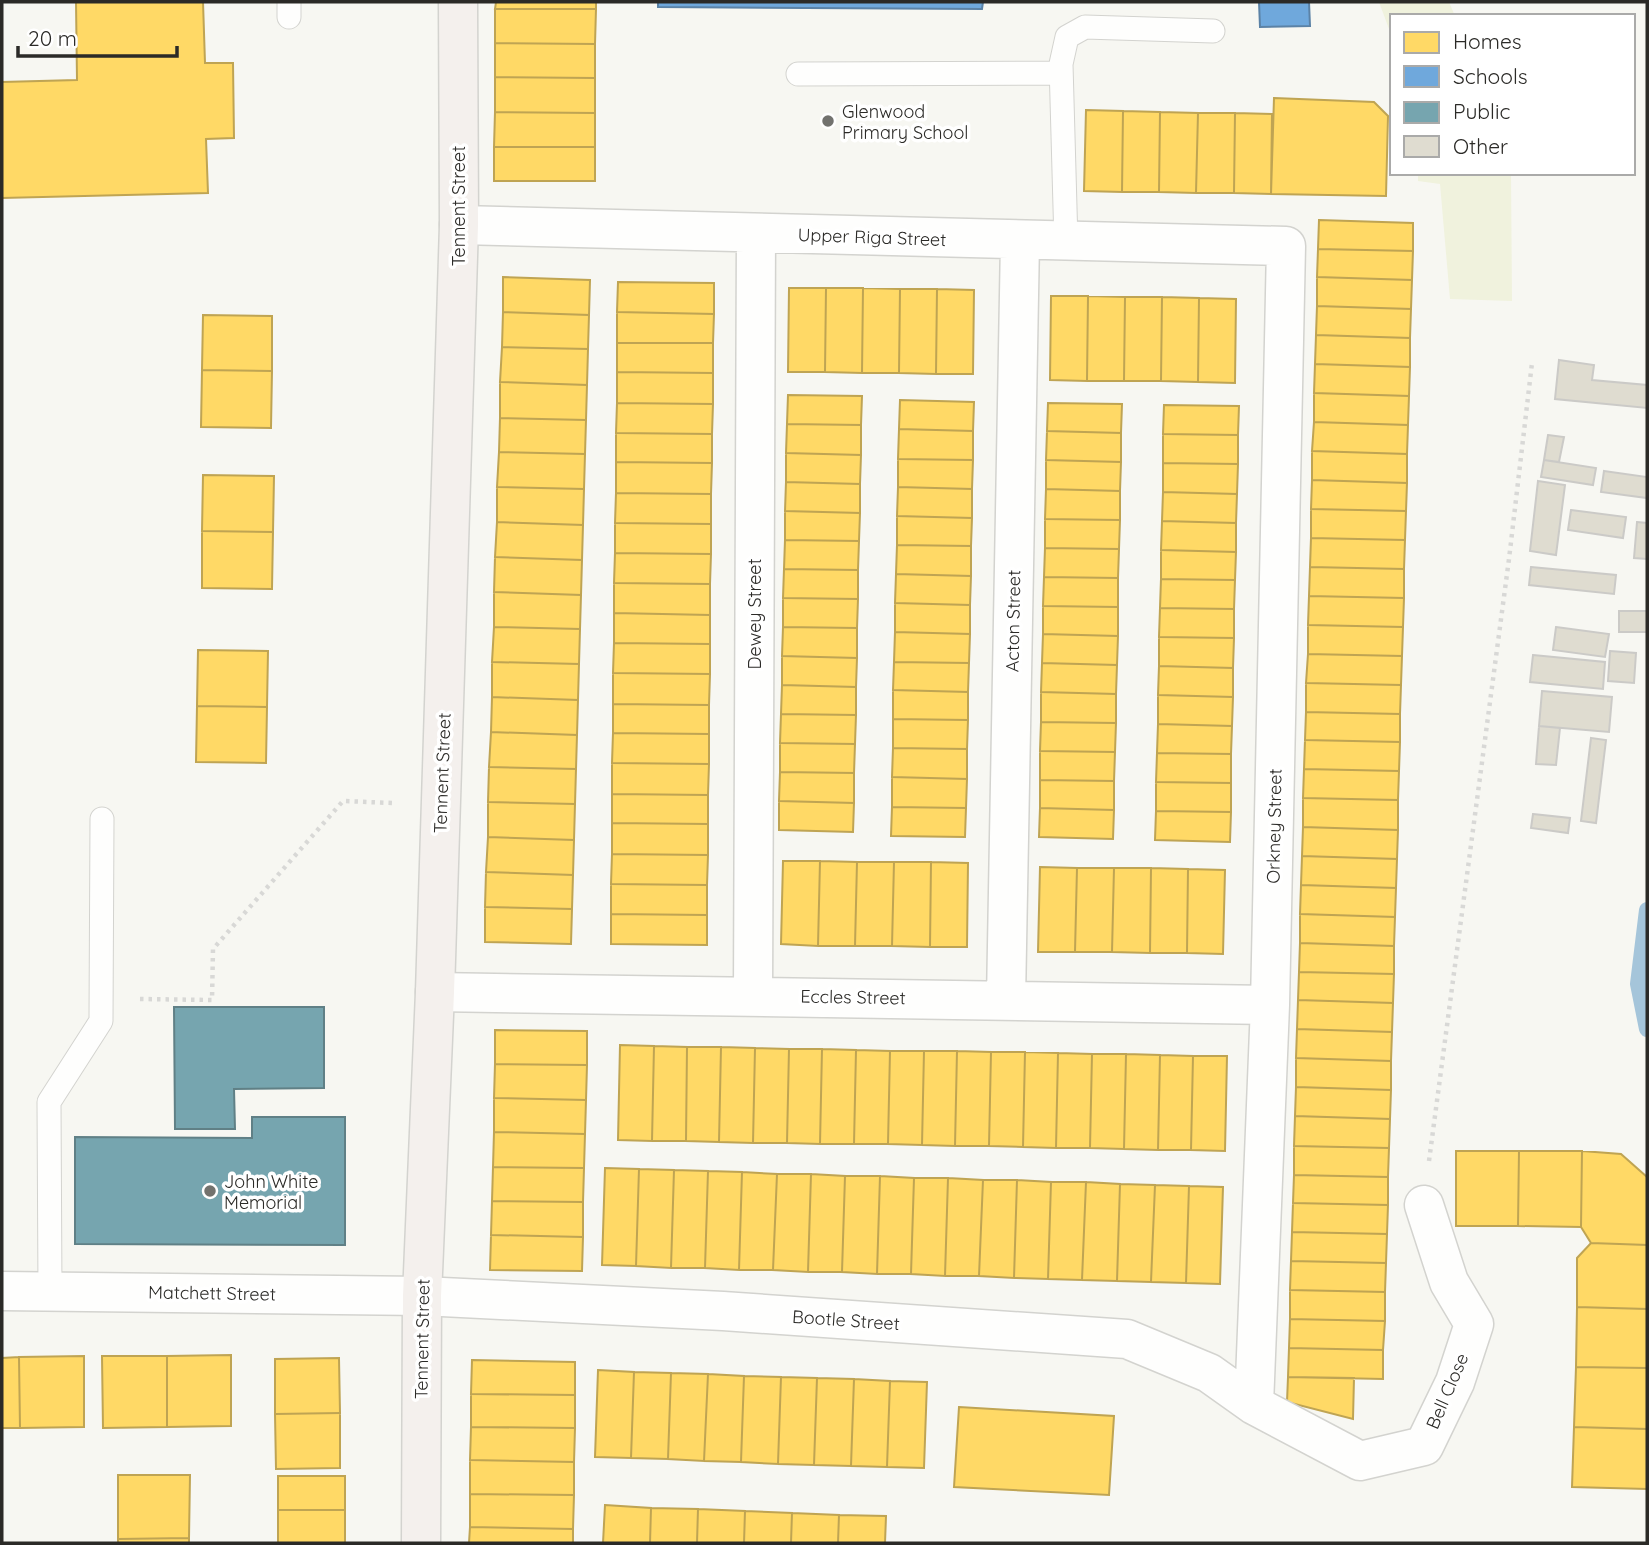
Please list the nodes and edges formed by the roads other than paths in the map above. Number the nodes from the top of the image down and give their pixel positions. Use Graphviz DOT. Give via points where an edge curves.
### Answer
graph roads {
  1 [pos="458,2"];
  2 [pos="1213,31"];
  3 [pos="1061,72"];
  4 [pos="798,74"];
  5 [pos="459,225"];
  6 [pos="756,233"];
  7 [pos="1020,241"];
  8 [pos="1066,243"];
  9 [pos="1286,246"];
  10 [pos="102,819"];
  11 [pos="435,992"];
  12 [pos="753,995"];
  13 [pos="1006,1000"];
  14 [pos="1270,1005"];
  15 [pos="1424,1205"];
  16 [pos="2,1291"];
  17 [pos="50,1291"];
  18 [pos="422,1296"];
  19 [pos="1254,1405"];
  20 [pos="421,1543"];
  1 -- 5 [label="street, Tennent Street"];
  2 -- 3 [label="lane" via="1085,27 1067,37"];
  3 -- 4 [label="lane"];
  3 -- 8 [label="lane"];
  5 -- 6 [label="street, Upper Riga Street"];
  5 -- 11 [label="street, Tennent Street"];
  6 -- 7 [label="street, Upper Riga Street"];
  6 -- 12 [label="street, Dewey Street"];
  7 -- 8 [label="street, Upper Riga Street"];
  7 -- 13 [label="street, Acton Street"];
  8 -- 9 [label="street, Upper Riga Street"];
  9 -- 14 [label="street, Orkney Street"];
  10 -- 17 [label="lane" via="101,1021 49,1102"];
  11 -- 12 [label="street, Eccles Street"];
  11 -- 18 [label="street, Tennent Street"];
  12 -- 13 [label="street, Eccles Street"];
  13 -- 14 [label="street, Eccles Street"];
  14 -- 19 [label="street, Orkney Street"];
  15 -- 19 [label="street, Bell Close" via="1449,1282 1474,1324 1455,1382 1423,1446 1360,1461"];
  16 -- 17 [label="street, Matchett Street"];
  17 -- 18 [label="street, Matchett Street"];
  18 -- 19 [label="street, Bootle Street" via="1127,1339 1209,1373"];
  18 -- 20 [label="street, Tennent Street"];
}
